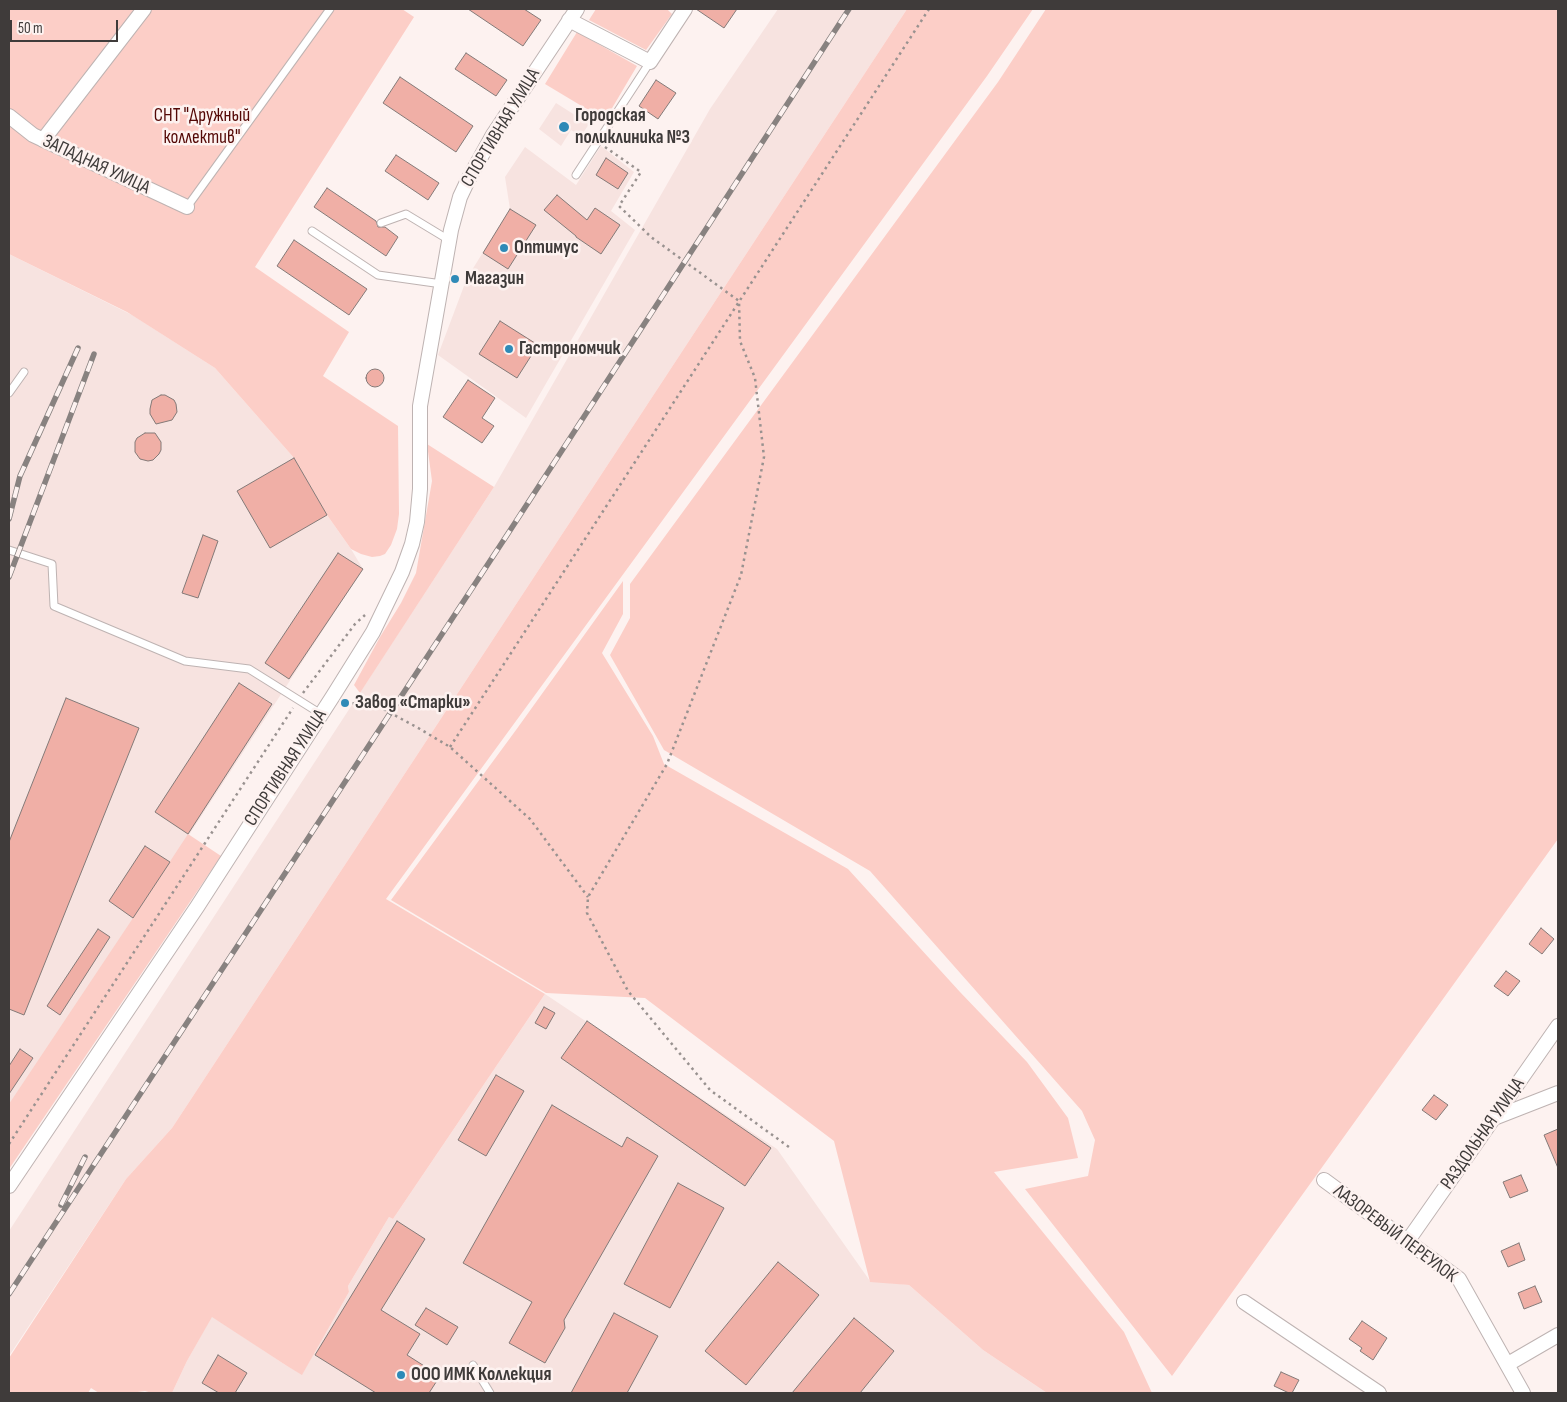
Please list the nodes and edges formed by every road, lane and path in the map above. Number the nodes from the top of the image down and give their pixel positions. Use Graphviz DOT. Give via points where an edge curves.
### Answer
graph roads {
  1 [pos="144,9"];
  2 [pos="330,9"];
  3 [pos="685,9"];
  4 [pos="929,9"];
  5 [pos="573,14"];
  6 [pos="650,62"];
  7 [pos="9,116"];
  8 [pos="43,140"];
  9 [pos="598,142"];
  10 [pos="576,175"];
  11 [pos="187,207"];
  12 [pos="381,223"];
  13 [pos="312,230"];
  14 [pos="450,240"];
  15 [pos="442,284"];
  16 [pos="739,301"];
  17 [pos="24,372"];
  18 [pos="9,393"];
  19 [pos="9,550"];
  20 [pos="368,612"];
  21 [pos="298,700"];
  22 [pos="345,703"];
  23 [pos="321,714"];
  24 [pos="450,747"];
  25 [pos="588,897"];
  26 [pos="1558,1026"];
  27 [pos="1558,1093"];
  28 [pos="1494,1118"];
  29 [pos="9,1144"];
  30 [pos="788,1147"];
  31 [pos="1324,1180"];
  32 [pos="9,1186"];
  33 [pos="1407,1242"];
  34 [pos="1244,1302"];
  35 [pos="1558,1335"];
  36 [pos="1508,1364"];
  37 [pos="473,1365"];
  38 [pos="490,1393"];
  39 [pos="1379,1393"];
  40 [pos="1523,1393"];
  1 -- 8 [label="street"];
  2 -- 11 [label="lane"];
  3 -- 6 [label="street"];
  4 -- 16 [label="path"];
  5 -- 6 [label="street"];
  5 -- 14 [label="street, СПОРТИВНАЯ УЛИЦА" via="478,162 460,197"];
  6 -- 9 [label="lane"];
  7 -- 8 [label="street, ЗАПАДНАЯ УЛИЦА"];
  8 -- 11 [label="street, ЗАПАДНАЯ УЛИЦА"];
  9 -- 10 [label="lane"];
  9 -- 16 [label="path" via="641,172 619,206 650,237"];
  12 -- 14 [label="lane" via="406,214"];
  13 -- 15 [label="lane" via="378,275"];
  14 -- 15 [label="street, СПОРТИВНАЯ УЛИЦА"];
  15 -- 23 [label="street, СПОРТИВНАЯ УЛИЦА" via="420,406 420,489 412,544 373,632"];
  16 -- 24 [label="path"];
  16 -- 25 [label="path" via="740,341 754,378 764,457 741,575 667,764"];
  17 -- 18 [label="lane"];
  19 -- 21 [label="lane" via="52,564 54,606 186,661 249,669"];
  20 -- 21 [label="path"];
  21 -- 23 [label="lane"];
  21 -- 29 [label="path"];
  22 -- 24 [label="path" via="374,704"];
  23 -- 32 [label="street, СПОРТИВНАЯ УЛИЦА"];
  24 -- 25 [label="path" via="530,819"];
  25 -- 30 [label="path" via="587,913 628,992 710,1090"];
  26 -- 28 [label="street, РАЗДОЛЬНАЯ УЛИЦА"];
  27 -- 28 [label="street"];
  28 -- 33 [label="street, РАЗДОЛЬНАЯ УЛИЦА"];
  31 -- 33 [label="street, ЛАЗОРЕВЫЙ ПЕРЕУЛОК"];
  33 -- 36 [label="street, ЛАЗОРЕВЫЙ ПЕРЕУЛОК" via="1459,1279"];
  34 -- 39 [label="street"];
  35 -- 36 [label="street"];
  36 -- 40 [label="street, ЛАЗОРЕВЫЙ ПЕРЕУЛОК"];
  37 -- 38 [label="lane"];
}
